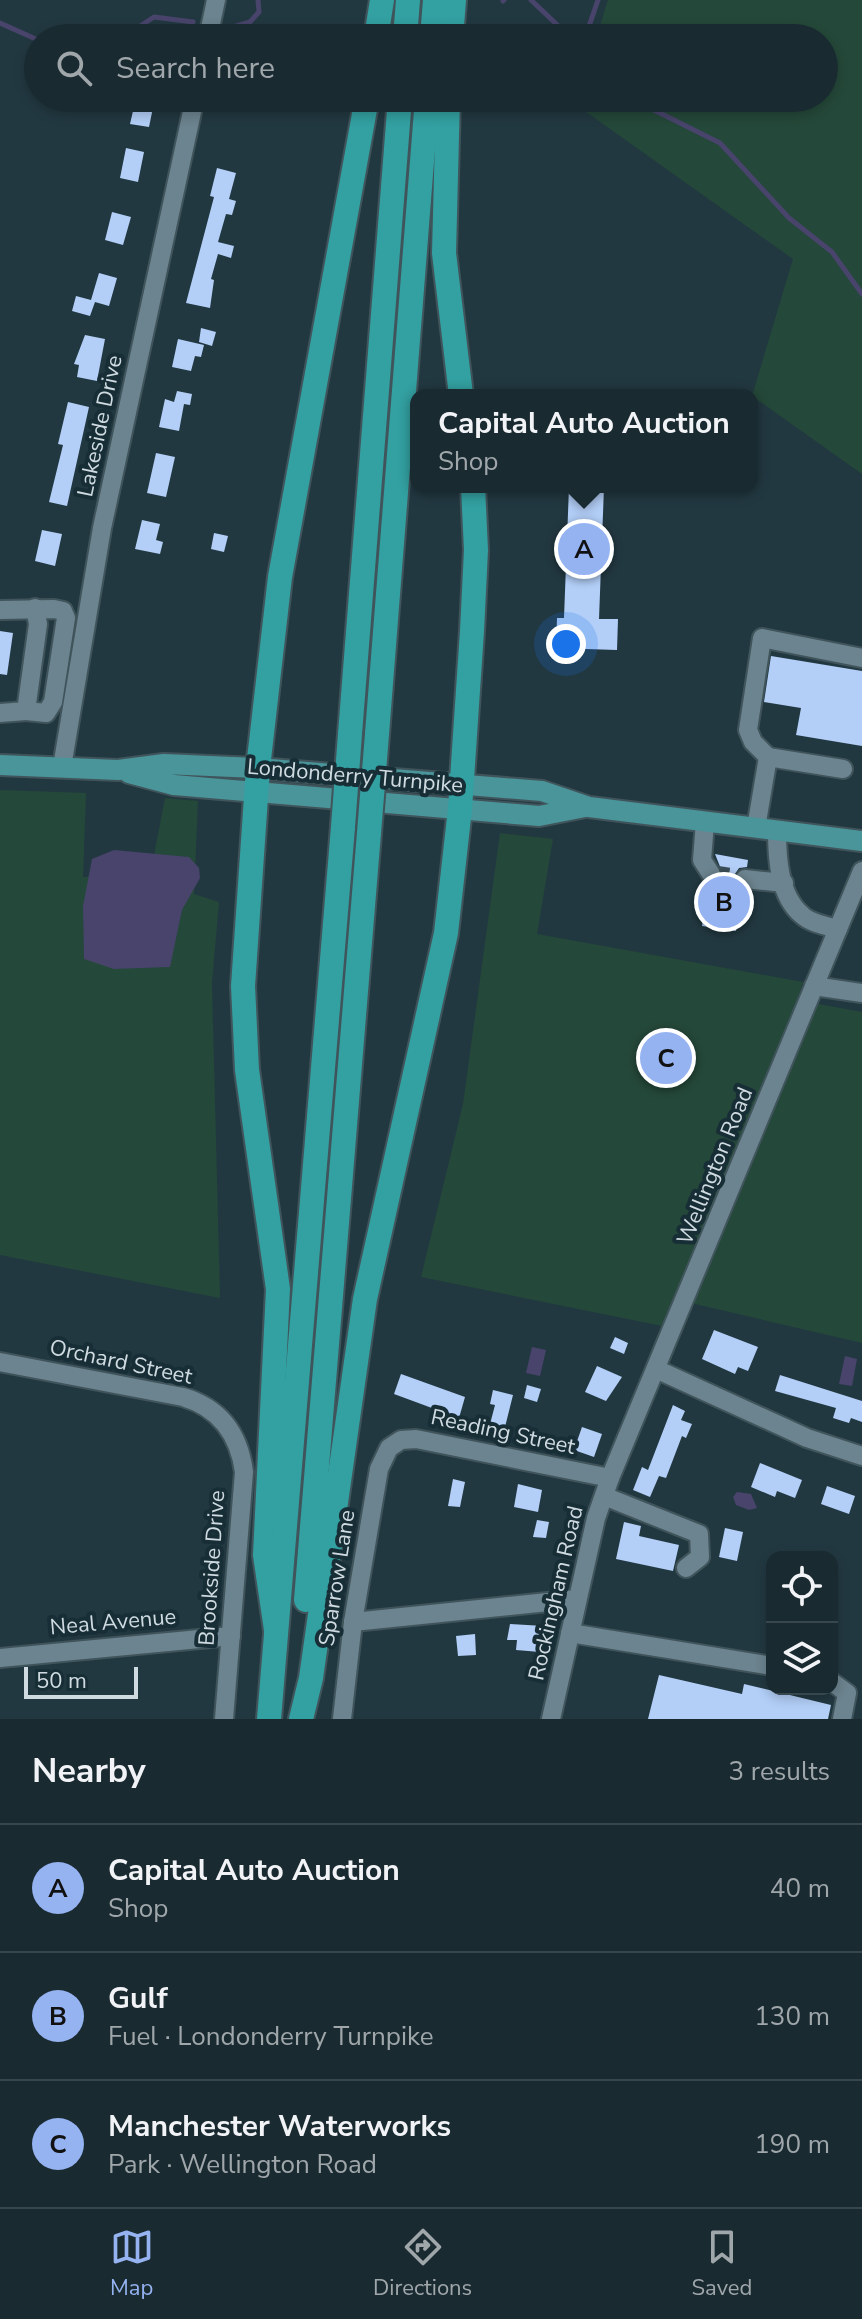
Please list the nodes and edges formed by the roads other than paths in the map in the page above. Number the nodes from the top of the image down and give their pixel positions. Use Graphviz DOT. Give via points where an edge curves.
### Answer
graph roads {
  1 [pos="216,0"];
  2 [pos="382,0"];
  3 [pos="408,0"];
  4 [pos="435,0"];
  5 [pos="454,0"];
  6 [pos="211,24"];
  7 [pos="378,24"];
  8 [pos="406,24"];
  9 [pos="433,24"];
  10 [pos="452,24"];
  11 [pos="192,112"];
  12 [pos="365,112"];
  13 [pos="399,112"];
  14 [pos="426,112"];
  15 [pos="448,112"];
  16 [pos="460,389"];
  17 [pos="473,493"];
  18 [pos="0,610"];
  19 [pos="36,611"];
  20 [pos="0,620"];
  21 [pos="862,658"];
  22 [pos="26,711"];
  23 [pos="0,713"];
  24 [pos="768,757"];
  25 [pos="0,765"];
  26 [pos="62,767"];
  27 [pos="258,768"];
  28 [pos="843,769"];
  29 [pos="118,770"];
  30 [pos="460,784"];
  31 [pos="257,793"];
  32 [pos="589,807"];
  33 [pos="460,809"];
  34 [pos="705,822"];
  35 [pos="767,829"];
  36 [pos="862,841"];
  37 [pos="862,871"];
  38 [pos="711,874"];
  39 [pos="745,879"];
  40 [pos="784,883"];
  41 [pos="838,929"];
  42 [pos="814,986"];
  43 [pos="862,993"];
  44 [pos="0,1362"];
  45 [pos="658,1370"];
  46 [pos="226,1424"];
  47 [pos="389,1448"];
  48 [pos="862,1456"];
  49 [pos="607,1487"];
  50 [pos="686,1568"];
  51 [pos="577,1599"];
  52 [pos="353,1622"];
  53 [pos="276,1630"];
  54 [pos="570,1633"];
  55 [pos="231,1636"];
  56 [pos="0,1658"];
  57 [pos="766,1665"];
  58 [pos="838,1686"];
  59 [pos="224,1719"];
  60 [pos="269,1719"];
  61 [pos="298,1719"];
  62 [pos="342,1719"];
  63 [pos="551,1719"];
  64 [pos="842,1719"];
  1 -- 6 [label="street"];
  2 -- 7 [label="highway"];
  3 -- 8 [label="highway"];
  4 -- 9 [label="highway"];
  5 -- 10 [label="highway"];
  11 -- 26 [label="street, Lakeside Drive" via="102,528"];
  12 -- 27 [label="highway" via="300,451"];
  13 -- 53 [label="highway, bridge"];
  14 -- 61 [label="highway, bridge"];
  15 -- 16 [label="highway" via="444,253"];
  17 -- 30 [label="highway" via="476,550"];
  18 -- 19 [label="street"];
  19 -- 20 [label="street"];
  19 -- 22 [label="street"];
  19 -- 22 [label="street" via="63,611 66,618 53,702 46,713"];
  21 -- 24 [label="street" via="762,638 748,730"];
  22 -- 23 [label="street"];
  24 -- 28 [label="street"];
  24 -- 35 [label="street"];
  25 -- 26 [label="main road, Londonderry Turnpike"];
  26 -- 29 [label="main road, Londonderry Turnpike"];
  27 -- 29 [label="main road, Londonderry Turnpike" via="164,764"];
  27 -- 30 [label="main road, Londonderry Turnpike"];
  27 -- 31 [label="highway"];
  29 -- 31 [label="main road, Londonderry Turnpike" via="174,785"];
  30 -- 32 [label="main road, Londonderry Turnpike" via="542,791"];
  30 -- 33 [label="highway"];
  31 -- 33 [label="main road, Londonderry Turnpike"];
  31 -- 53 [label="highway" via="244,1014 252,1115 278,1289 265,1555"];
  32 -- 33 [label="main road, Londonderry Turnpike" via="539,816"];
  32 -- 34 [label="main road, Londonderry Turnpike"];
  33 -- 61 [label="highway" via="446,933 365,1299 311,1678"];
  34 -- 35 [label="main road, Londonderry Turnpike"];
  34 -- 38 [label="street" via="702,860"];
  35 -- 36 [label="main road, Londonderry Turnpike"];
  35 -- 40 [label="street"];
  37 -- 41 [label="street, Wellington Road"];
  39 -- 40 [label="street"];
  40 -- 41 [label="street" via="803,917"];
  41 -- 42 [label="street, Wellington Road"];
  42 -- 43 [label="street"];
  42 -- 45 [label="street, Wellington Road"];
  44 -- 46 [label="street, Orchard Street" via="183,1397 207,1407"];
  45 -- 48 [label="street" via="807,1438"];
  45 -- 49 [label="street, Wellington Road"];
  46 -- 55 [label="street, Brookside Drive" via="239,1447 244,1472"];
  47 -- 49 [label="street, Reading Street" via="416,1439"];
  47 -- 52 [label="street, Sparrow Lane" via="377,1477"];
  49 -- 50 [label="street, Reading Street" via="699,1534 700,1557"];
  49 -- 51 [label="street, Rockingham Road"];
  51 -- 52 [label="street"];
  51 -- 54 [label="street, Rockingham Road"];
  52 -- 62 [label="street, Sparrow Lane"];
  53 -- 60 [label="highway"];
  54 -- 57 [label="street"];
  54 -- 63 [label="street, Rockingham Road"];
  55 -- 56 [label="street, Neal Avenue"];
  55 -- 59 [label="street, Brookside Drive"];
  58 -- 64 [label="street" via="847,1693"];
}
